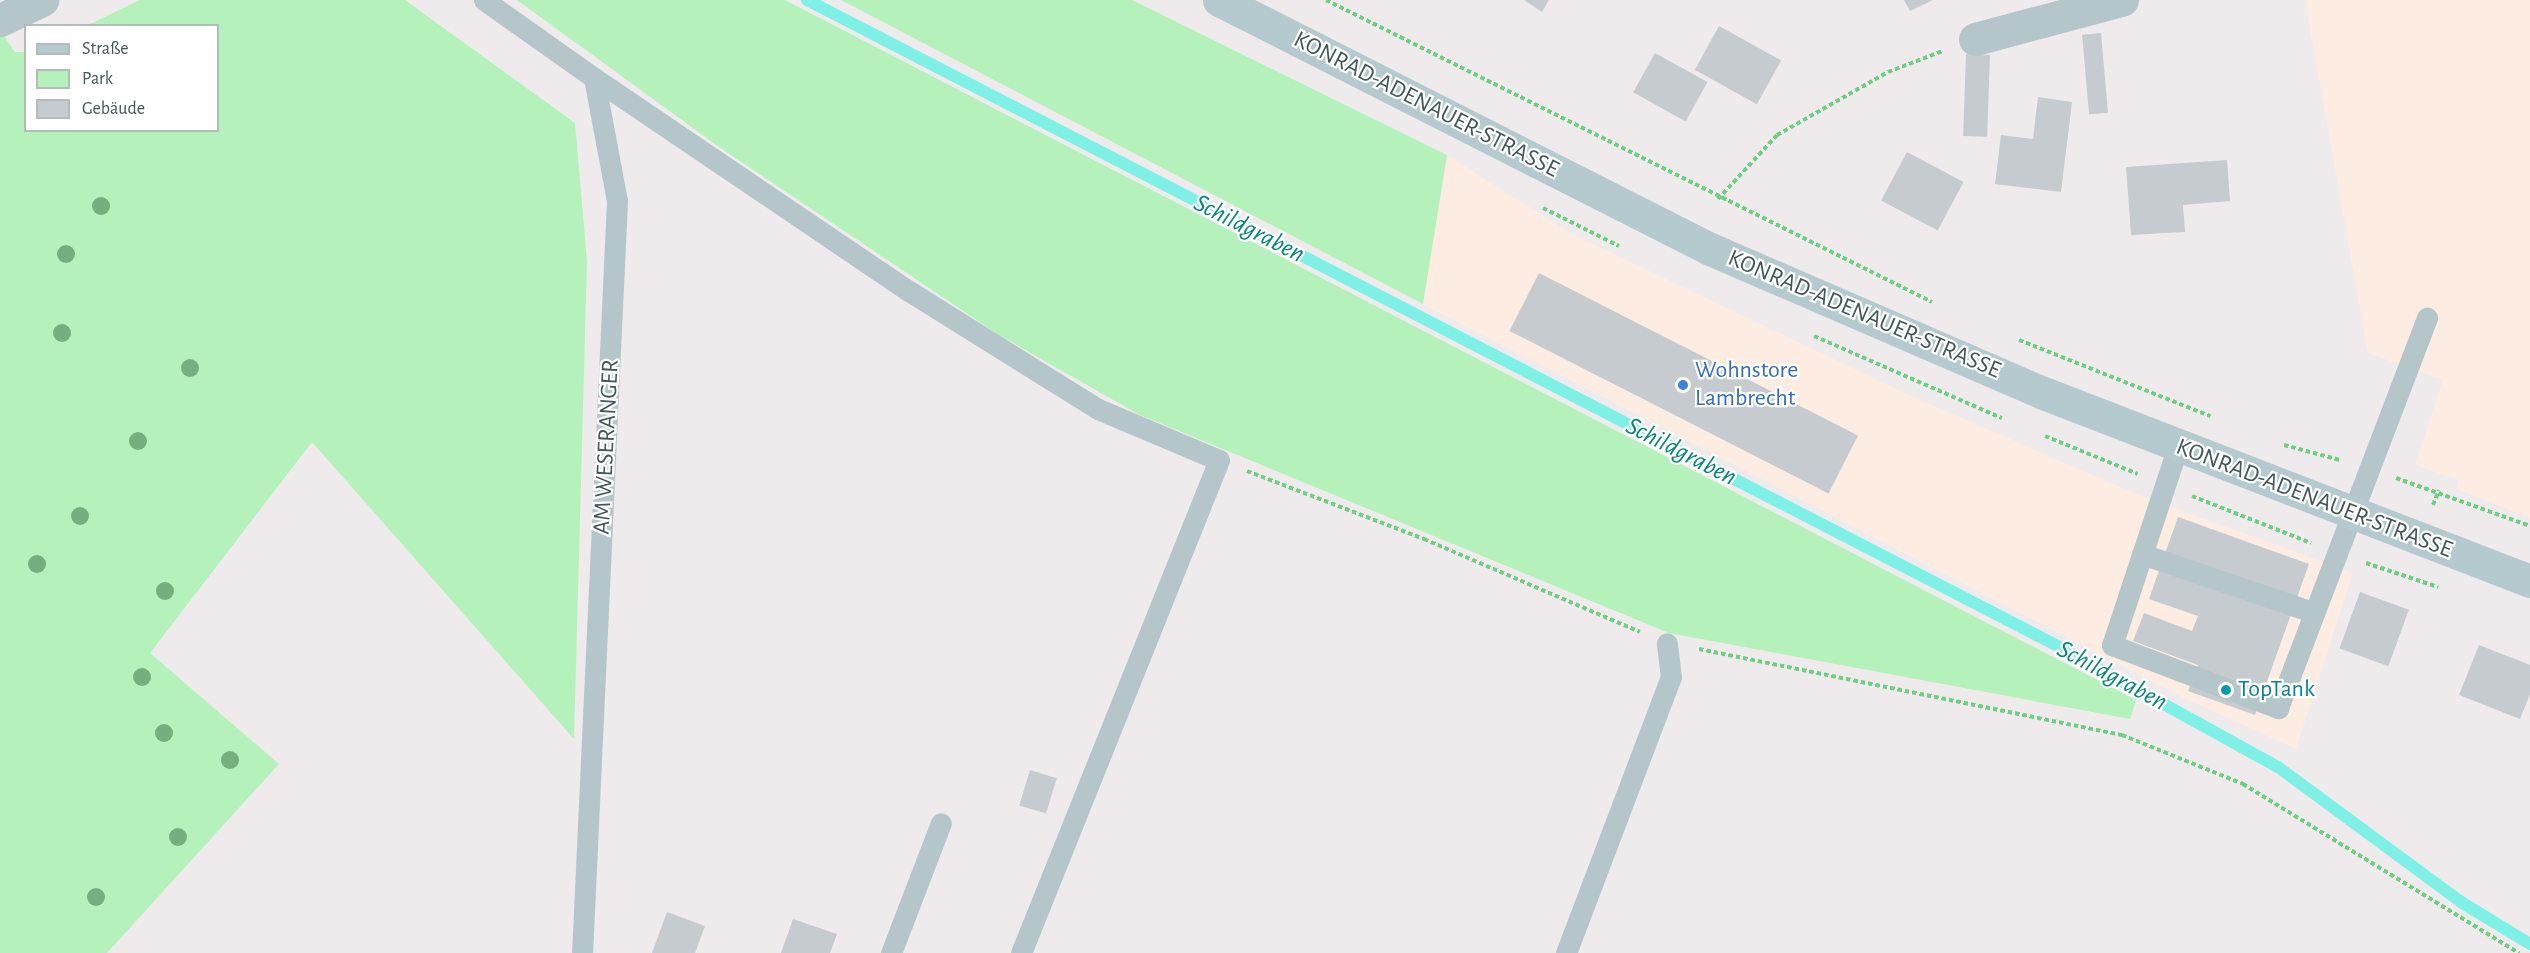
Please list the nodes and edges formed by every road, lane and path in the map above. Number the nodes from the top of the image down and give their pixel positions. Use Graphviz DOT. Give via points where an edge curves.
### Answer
graph roads {
  1 [pos="42,0"];
  2 [pos="484,0"];
  3 [pos="1220,0"];
  4 [pos="1326,0"];
  5 [pos="2122,0"];
  6 [pos="0,20"];
  7 [pos="1975,39"];
  8 [pos="594,78"];
  9 [pos="1718,200"];
  10 [pos="1937,305"];
  11 [pos="2427,317"];
  12 [pos="2012,337"];
  13 [pos="2218,419"];
  14 [pos="2272,440"];
  15 [pos="2178,446"];
  16 [pos="2325,454"];
  17 [pos="1219,460"];
  18 [pos="2408,482"];
  19 [pos="2349,513"];
  20 [pos="2530,526"];
  21 [pos="2142,554"];
  22 [pos="2530,581"];
  23 [pos="2312,612"];
  24 [pos="1666,643"];
  25 [pos="941,823"];
  26 [pos="582,953"];
  27 [pos="891,953"];
  28 [pos="1021,953"];
  29 [pos="1566,953"];
  30 [pos="2519,953"];
  1 -- 6 [label="street"];
  2 -- 8 [label="lane"];
  3 -- 15 [label="main road, KONRAD-ADENAUER-STRASSE" via="1708,248"];
  4 -- 9 [label="path"];
  5 -- 7 [label="street"];
  7 -- 9 [label="path" via="1888,72 1777,135"];
  8 -- 17 [label="lane" via="909,291 1098,409"];
  8 -- 26 [label="lane, AM WESERANGER" via="617,201 617,242"];
  9 -- 10 [label="path"];
  11 -- 19 [label="lane"];
  12 -- 13 [label="path"];
  14 -- 16 [label="path"];
  15 -- 19 [label="main road, KONRAD-ADENAUER-STRASSE"];
  15 -- 21 [label="lane"];
  17 -- 24 [label="path" via="1424,538"];
  17 -- 28 [label="lane"];
  18 -- 20 [label="path"];
  19 -- 22 [label="main road, KONRAD-ADENAUER-STRASSE"];
  19 -- 23 [label="lane"];
  21 -- 23 [label="lane"];
  21 -- 23 [label="lane" via="2112,645 2278,708"];
  24 -- 29 [label="lane" via="1671,676"];
  24 -- 30 [label="path" via="2122,735 2243,784"];
  25 -- 27 [label="lane"];
}
